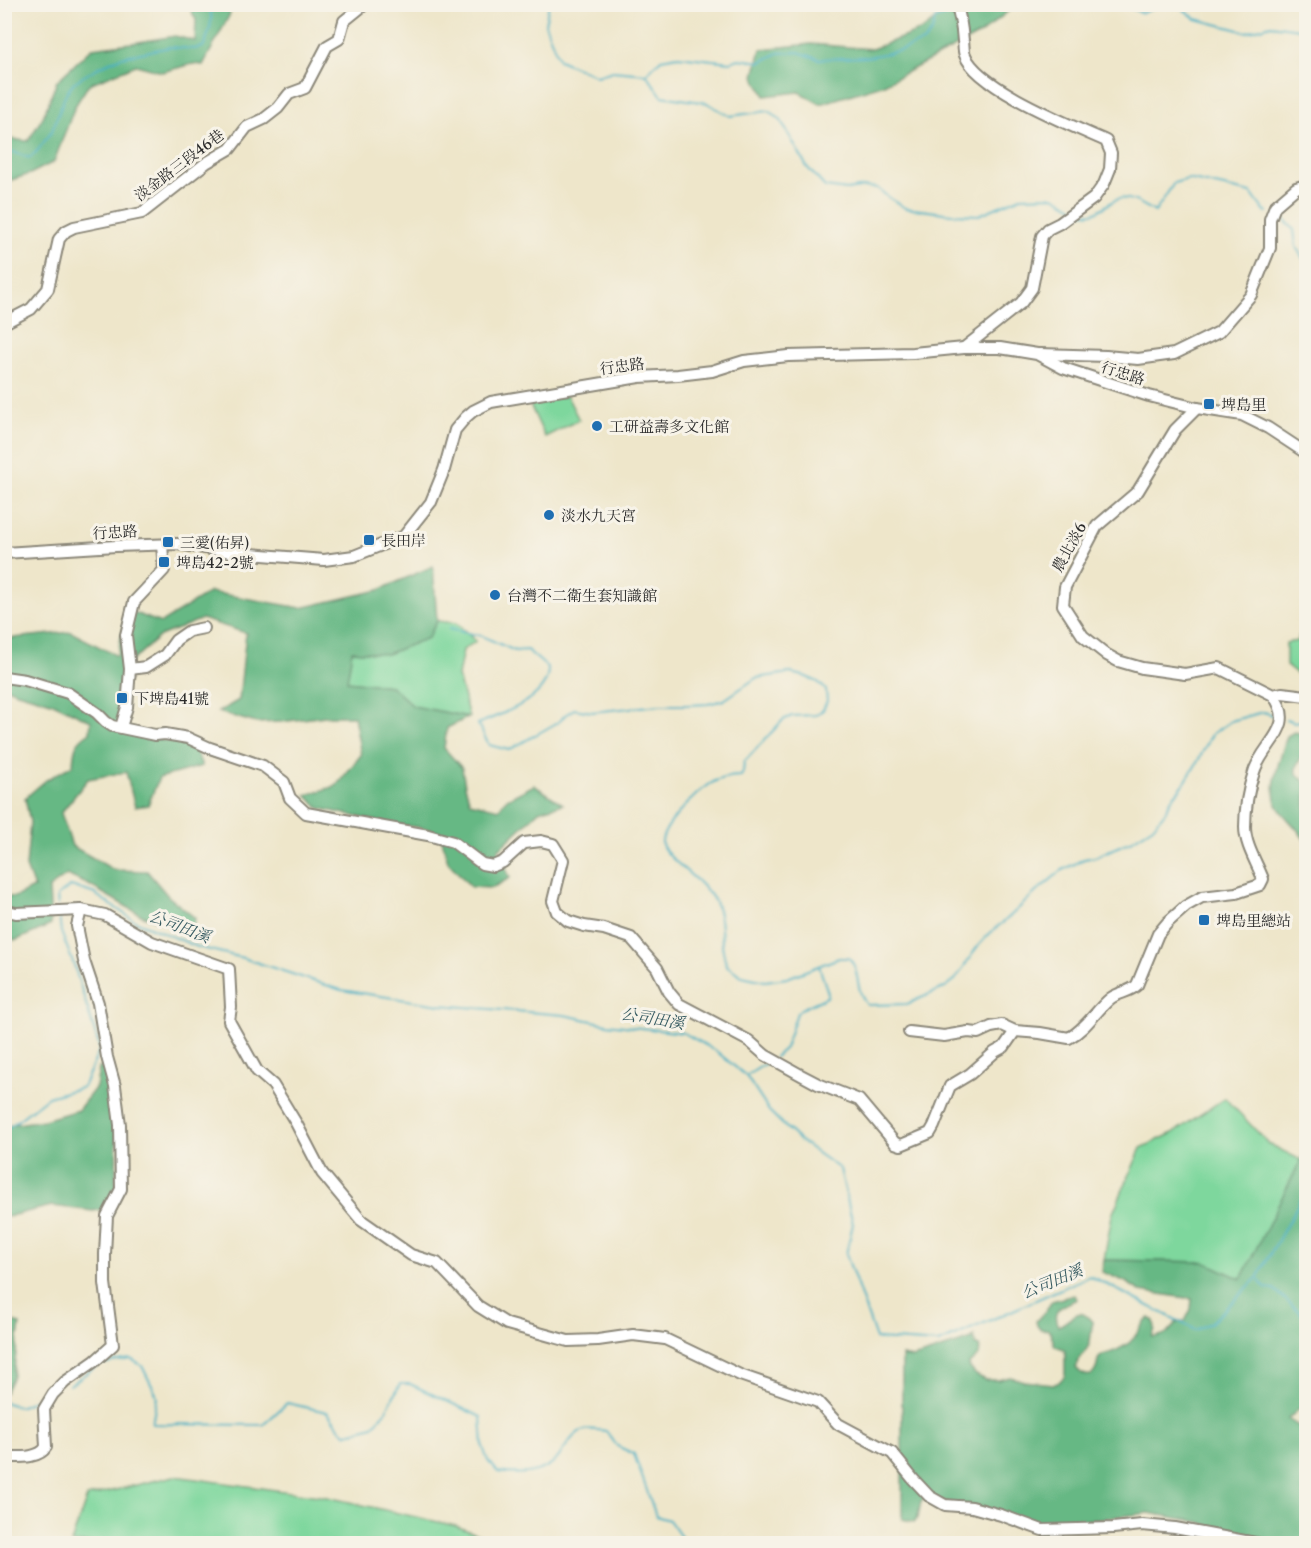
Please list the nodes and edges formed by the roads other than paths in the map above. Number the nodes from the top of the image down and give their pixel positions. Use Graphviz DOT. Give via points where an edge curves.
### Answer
graph roads {
  1 [pos="365,4"];
  2 [pos="956,5"];
  3 [pos="1306,184"];
  4 [pos="4,323"];
  5 [pos="964,348"];
  6 [pos="1037,354"];
  7 [pos="1197,408"];
  8 [pos="1306,453"];
  9 [pos="162,545"];
  10 [pos="4,553"];
  11 [pos="204,628"];
  12 [pos="130,669"];
  13 [pos="4,677"];
  14 [pos="1273,695"];
  15 [pos="1306,696"];
  16 [pos="121,727"];
  17 [pos="4,910"];
  18 [pos="81,910"];
  19 [pos="1015,1031"];
  20 [pos="909,1032"];
  21 [pos="4,1457"];
  22 [pos="1261,1544"];
  1 -- 4 [label="street, 淡金路三段46巷" via="344,21 339,39 327,46 305,88 289,94 264,119 247,127 230,149 142,213 66,231 58,239 48,289 31,309"];
  2 -- 5 [label="street" via="961,17 964,54 973,68 1035,109 1106,141 1111,153 1110,169 1094,198 1042,236 1032,288 1026,296"];
  3 -- 6 [label="street" via="1275,206 1270,219 1269,249 1251,295 1219,332 1174,354 1138,359"];
  5 -- 6 [label="street, 行忠路"];
  5 -- 9 [label="street, 行忠路" via="788,356 712,371 639,377 491,402 473,411 456,430 431,502 404,536 354,556 324,560"];
  6 -- 7 [label="street, 行忠路" via="1090,378"];
  7 -- 8 [label="street, 行忠路" via="1242,415"];
  7 -- 14 [label="street, 農北淡6 / 農北淡6" via="1175,430 1138,491 1097,526 1065,587 1064,605 1083,636 1118,662 1185,674 1219,668"];
  9 -- 10 [label="street, 行忠路"];
  9 -- 12 [label="street" via="164,570 134,602 126,635"];
  11 -- 12 [label="street" via="189,631 146,667"];
  12 -- 16 [label="street"];
  13 -- 16 [label="street" via="68,693 112,726"];
  14 -- 15 [label="street, 農北淡6 / 農北淡6"];
  14 -- 19 [label="street" via="1282,718 1254,770 1246,807 1246,838 1263,879 1260,885 1202,897 1186,906 1158,934 1137,985 1115,995 1073,1036"];
  16 -- 19 [label="street" via="188,738 263,766 284,782 290,798 306,813 453,842 482,864 493,866 503,862 524,843 553,844 563,860 553,901 557,912 568,921 631,939 657,968 679,1004 749,1041 801,1075 859,1100 895,1143 901,1145 930,1133 950,1086 1004,1047"];
  17 -- 18 [label="street"];
  18 -- 21 [label="street" via="77,926 98,1003 120,1125 121,1189 107,1216 105,1244 105,1283 113,1345 53,1394 44,1410 43,1452"];
  18 -- 22 [label="street" via="105,915 152,942 229,969 229,1021 257,1071 273,1085 322,1173 361,1220 411,1255 437,1263 478,1306 507,1324 568,1341 633,1335 665,1339 740,1375 818,1402 838,1424 892,1454 929,1496 945,1505 972,1507 1042,1530 1142,1525"];
  19 -- 20 [label="street" via="1002,1025 978,1033 945,1036"];
}
